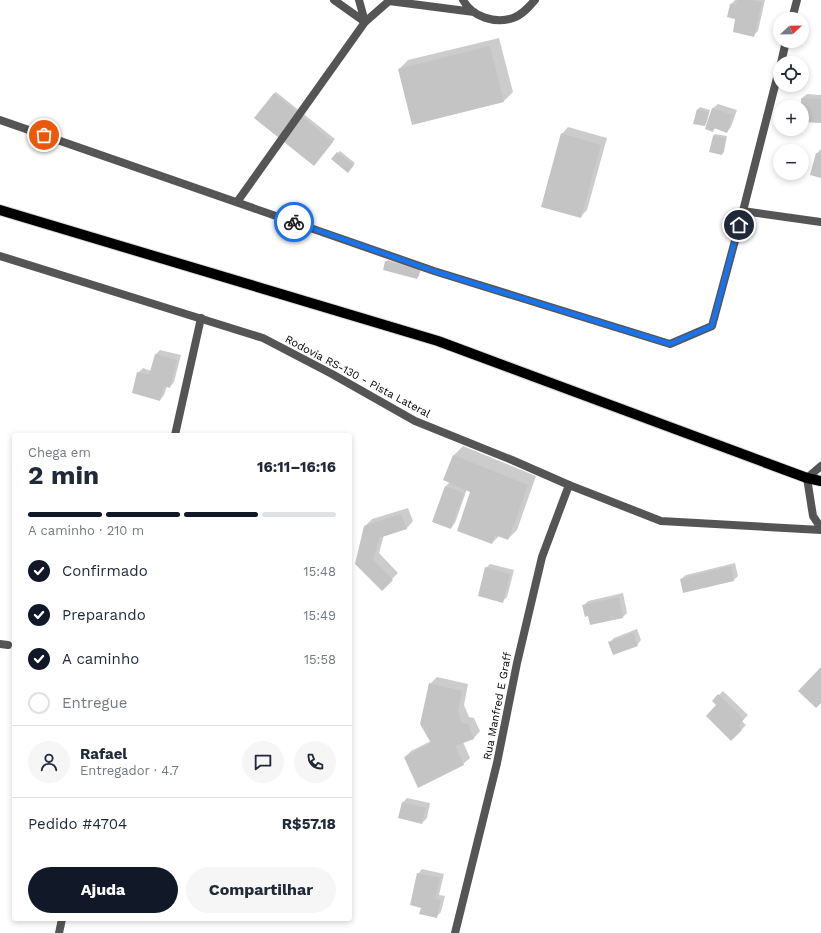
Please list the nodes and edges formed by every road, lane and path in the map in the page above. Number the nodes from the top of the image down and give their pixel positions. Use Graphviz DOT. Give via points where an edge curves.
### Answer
graph roads {
  1 [pos="334,0"];
  2 [pos="359,0"];
  3 [pos="463,0"];
  4 [pos="535,0"];
  5 [pos="797,0"];
  6 [pos="474,12"];
  7 [pos="794,12"];
  8 [pos="365,22"];
  9 [pos="773,92"];
  10 [pos="0,120"];
  11 [pos="237,202"];
  12 [pos="0,210"];
  13 [pos="743,211"];
  14 [pos="821,222"];
  15 [pos="0,256"];
  16 [pos="201,318"];
  17 [pos="175,433"];
  18 [pos="821,466"];
  19 [pos="807,478"];
  20 [pos="821,481"];
  21 [pos="569,485"];
  22 [pos="821,529"];
  23 [pos="62,921"];
  24 [pos="59,933"];
  25 [pos="455,933"];
  1 -- 8 [label="street"];
  2 -- 8 [label="street"];
  3 -- 6 [label="street"];
  4 -- 6 [label="street" via="526,11 514,18 486,19"];
  5 -- 7 [label="street"];
  6 -- 8 [label="street" via="389,1"];
  8 -- 11 [label="street"];
  9 -- 13 [label="street"];
  10 -- 11 [label="street"];
  11 -- 13 [label="street" via="434,271 670,344 712,326"];
  12 -- 19 [label="main road" via="438,341"];
  13 -- 14 [label="street"];
  15 -- 16 [label="street, Rodovia RS-130 - Pista Lateral"];
  16 -- 17 [label="street"];
  16 -- 21 [label="street, Rodovia RS-130 - Pista Lateral" via="262,338 332,374 415,422"];
  18 -- 19 [label="street"];
  19 -- 20 [label="main road"];
  19 -- 22 [label="street" via="813,516"];
  21 -- 22 [label="street, Rodovia RS-130 - Pista Lateral" via="661,520"];
  21 -- 25 [label="street, Rua Manfred E Graff" via="542,557 497,763"];
  23 -- 24 [label="street"];
}
